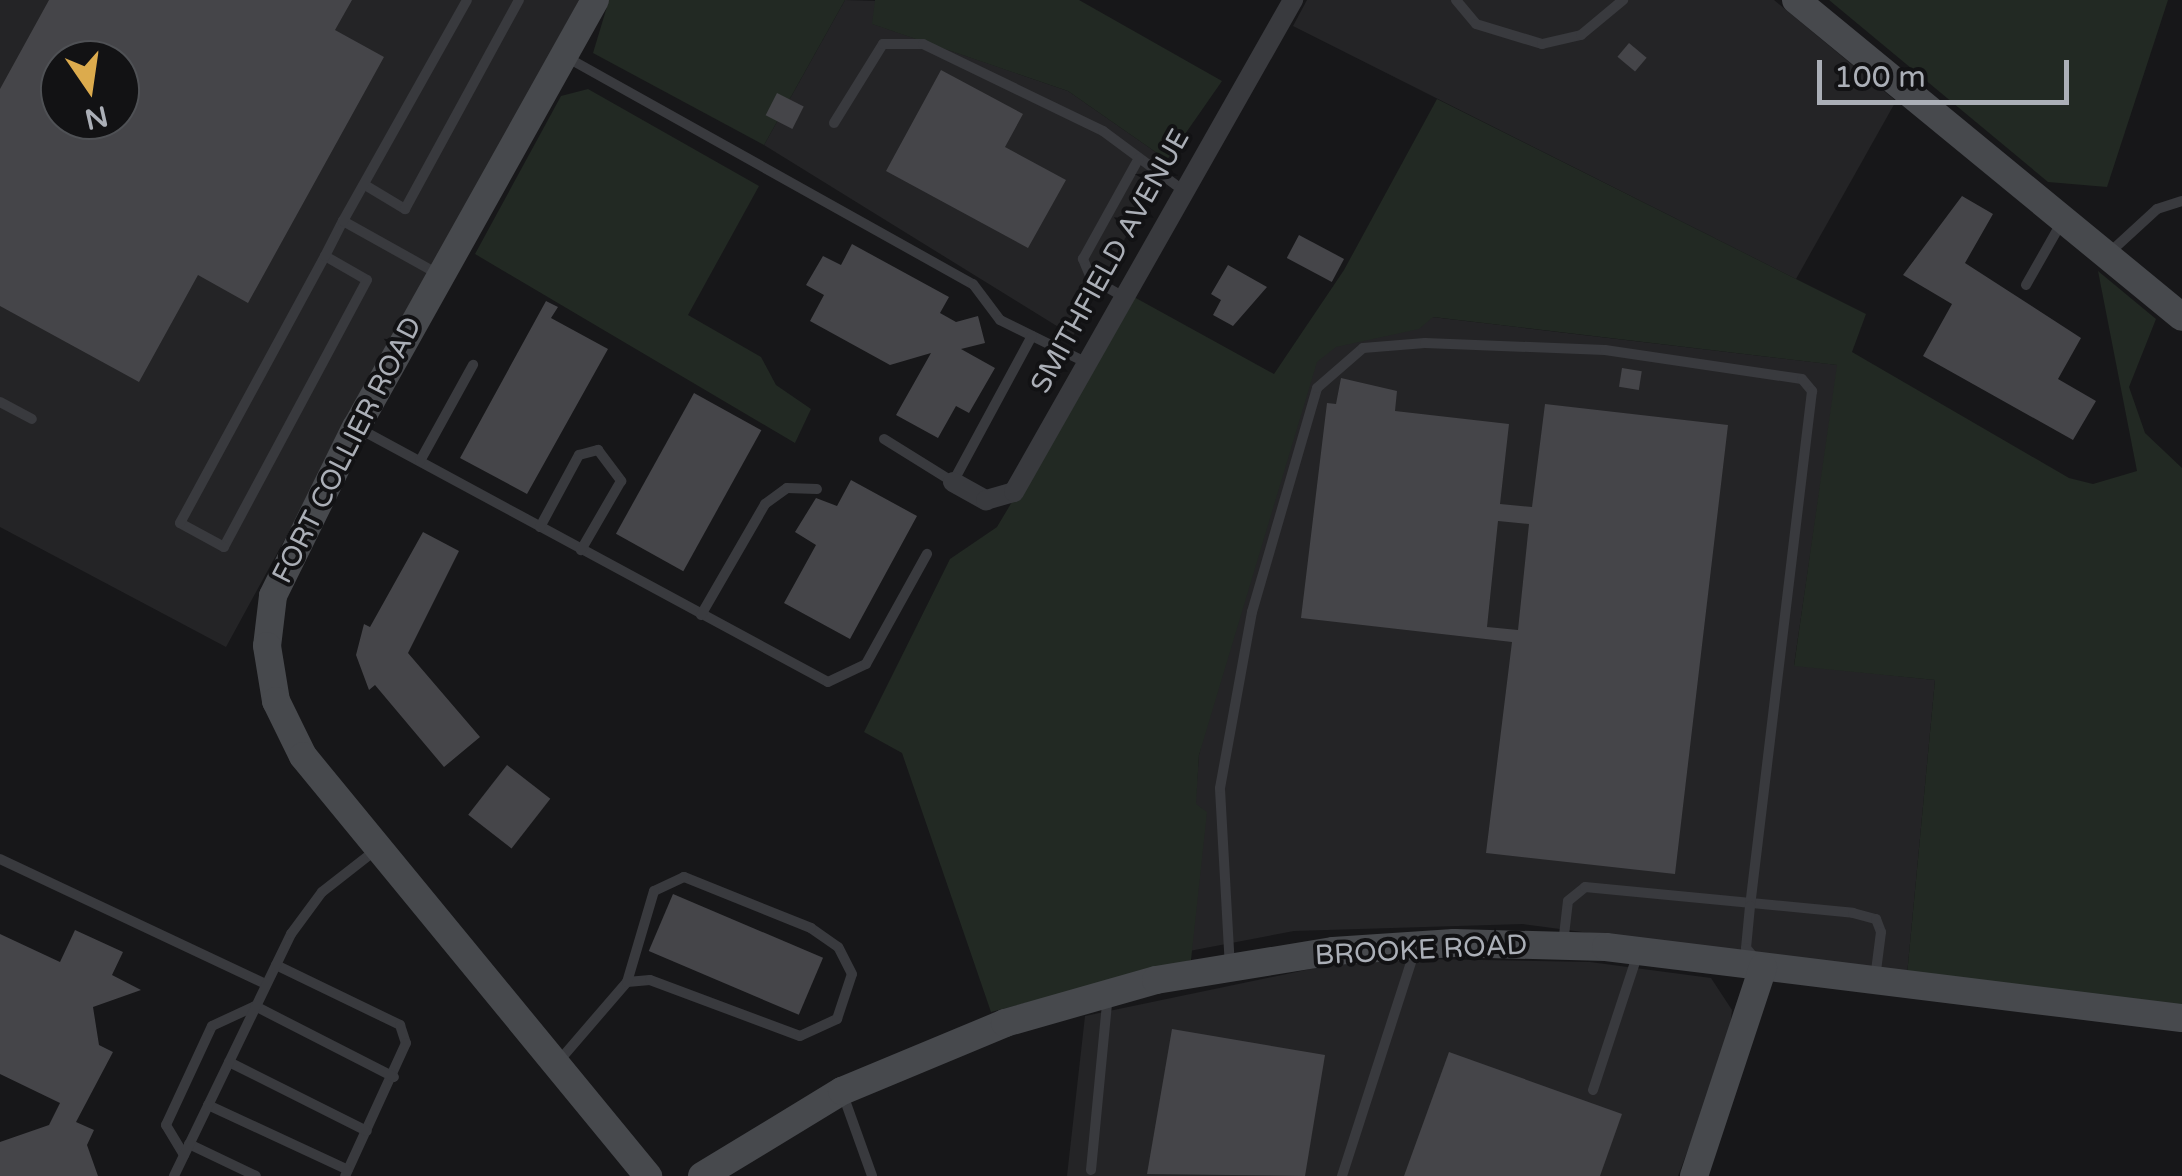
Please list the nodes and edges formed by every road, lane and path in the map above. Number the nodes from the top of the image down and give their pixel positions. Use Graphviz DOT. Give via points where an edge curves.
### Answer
graph roads {
  1 [pos="467,0"];
  2 [pos="519,0"];
  3 [pos="594,0"];
  4 [pos="1293,0"];
  5 [pos="1456,0"];
  6 [pos="1623,0"];
  7 [pos="1796,0"];
  8 [pos="568,58"];
  9 [pos="834,123"];
  10 [pos="1139,158"];
  11 [pos="364,185"];
  12 [pos="1181,190"];
  13 [pos="2182,201"];
  14 [pos="2064,219"];
  15 [pos="343,221"];
  16 [pos="2107,255"];
  17 [pos="324,256"];
  18 [pos="439,274"];
  19 [pos="2026,284"];
  20 [pos="1122,296"];
  21 [pos="2182,317"];
  22 [pos="1032,336"];
  23 [pos="1085,362"];
  24 [pos="473,365"];
  25 [pos="0,402"];
  26 [pos="32,420"];
  27 [pos="356,426"];
  28 [pos="884,439"];
  29 [pos="420,461"];
  30 [pos="953,482"];
  31 [pos="817,489"];
  32 [pos="540,527"];
  33 [pos="581,550"];
  34 [pos="927,554"];
  35 [pos="701,616"];
  36 [pos="378,849"];
  37 [pos="0,860"];
  38 [pos="1750,906"];
  39 [pos="1562,945"];
  40 [pos="1416,946"];
  41 [pos="1638,952"];
  42 [pos="276,965"];
  43 [pos="1763,967"];
  44 [pos="1230,968"];
  45 [pos="1875,981"];
  46 [pos="626,982"];
  47 [pos="266,984"];
  48 [pos="1108,993"];
  49 [pos="256,1006"];
  50 [pos="2182,1018"];
  51 [pos="229,1062"];
  52 [pos="555,1064"];
  53 [pos="394,1077"];
  54 [pos="1593,1090"];
  55 [pos="842,1092"];
  56 [pos="208,1105"];
  57 [pos="367,1132"];
  58 [pos="187,1150"];
  59 [pos="1091,1170"];
  60 [pos="346,1173"];
  61 [pos="174,1176"];
  62 [pos="256,1176"];
  63 [pos="648,1176"];
  64 [pos="702,1176"];
  65 [pos="872,1176"];
  66 [pos="1342,1176"];
  67 [pos="1694,1176"];
  1 -- 11 [label="lane"];
  2 -- 11 [label="lane" via="405,208"];
  3 -- 8 [label="street, FORT COLLIER ROAD"];
  4 -- 12 [label="street, SMITHFIELD AVENUE"];
  5 -- 6 [label="lane" via="1476,24 1542,44 1581,35"];
  7 -- 14 [label="street"];
  8 -- 18 [label="street, FORT COLLIER ROAD"];
  8 -- 22 [label="lane" via="973,284 1000,320"];
  9 -- 10 [label="lane" via="883,44 923,44 1103,130"];
  10 -- 12 [label="lane"];
  10 -- 20 [label="lane" via="1082,259 1091,278"];
  11 -- 15 [label="lane"];
  12 -- 20 [label="street, SMITHFIELD AVENUE"];
  13 -- 16 [label="lane" via="2158,209"];
  14 -- 16 [label="street"];
  14 -- 19 [label="lane"];
  15 -- 17 [label="lane"];
  15 -- 18 [label="lane"];
  16 -- 21 [label="street"];
  17 -- 17 [label="lane" via="180,523 224,547 367,280"];
  18 -- 27 [label="street, FORT COLLIER ROAD"];
  20 -- 23 [label="street, SMITHFIELD AVENUE"];
  22 -- 23 [label="lane"];
  22 -- 30 [label="lane"];
  23 -- 30 [label="street, SMITHFIELD AVENUE" via="1014,492 986,500"];
  24 -- 29 [label="lane"];
  25 -- 26 [label="lane"];
  27 -- 29 [label="lane"];
  27 -- 36 [label="street, FORT COLLIER ROAD" via="273,596 267,646 286,727"];
  28 -- 30 [label="lane"];
  29 -- 32 [label="lane"];
  31 -- 35 [label="lane" via="788,488 765,504"];
  32 -- 33 [label="lane"];
  32 -- 33 [label="lane" via="579,456 598,450 621,480"];
  33 -- 35 [label="lane"];
  34 -- 35 [label="lane" via="866,664 842,679 809,676"];
  36 -- 42 [label="lane" via="322,892"];
  36 -- 52 [label="street, FORT COLLIER ROAD"];
  37 -- 47 [label="lane"];
  38 -- 39 [label="lane" via="1578,888"];
  38 -- 43 [label="lane" via="1746,948"];
  38 -- 44 [label="lane" via="1808,384 1548,344 1497,353 1382,345 1348,354 1317,388 1252,612 1218,822"];
  38 -- 45 [label="lane" via="1876,919"];
  39 -- 40 [label="street, BROOKE ROAD"];
  39 -- 41 [label="street, BROOKE ROAD"];
  40 -- 44 [label="street, BROOKE ROAD"];
  40 -- 66 [label="lane"];
  41 -- 43 [label="street, BROOKE ROAD"];
  41 -- 54 [label="lane"];
  42 -- 47 [label="lane"];
  42 -- 53 [label="lane" via="400,1025 406,1042"];
  43 -- 45 [label="street, BROOKE ROAD"];
  43 -- 67 [label="street"];
  44 -- 48 [label="street, BROOKE ROAD"];
  45 -- 50 [label="street, BROOKE ROAD"];
  46 -- 46 [label="lane" via="654,890 684,877 812,928 850,961 852,974 837,1019 800,1036 650,980"];
  46 -- 52 [label="lane"];
  47 -- 49 [label="lane"];
  48 -- 55 [label="street, BROOKE ROAD" via="958,1040"];
  48 -- 59 [label="lane"];
  49 -- 51 [label="lane"];
  49 -- 53 [label="lane"];
  49 -- 58 [label="lane" via="212,1026 166,1124"];
  51 -- 56 [label="lane"];
  51 -- 57 [label="lane"];
  52 -- 63 [label="street, FORT COLLIER ROAD"];
  53 -- 57 [label="lane"];
  55 -- 64 [label="street, BROOKE ROAD"];
  55 -- 65 [label="lane"];
  56 -- 58 [label="lane"];
  56 -- 60 [label="lane"];
  57 -- 60 [label="lane"];
  58 -- 61 [label="lane"];
  58 -- 62 [label="lane"];
}
